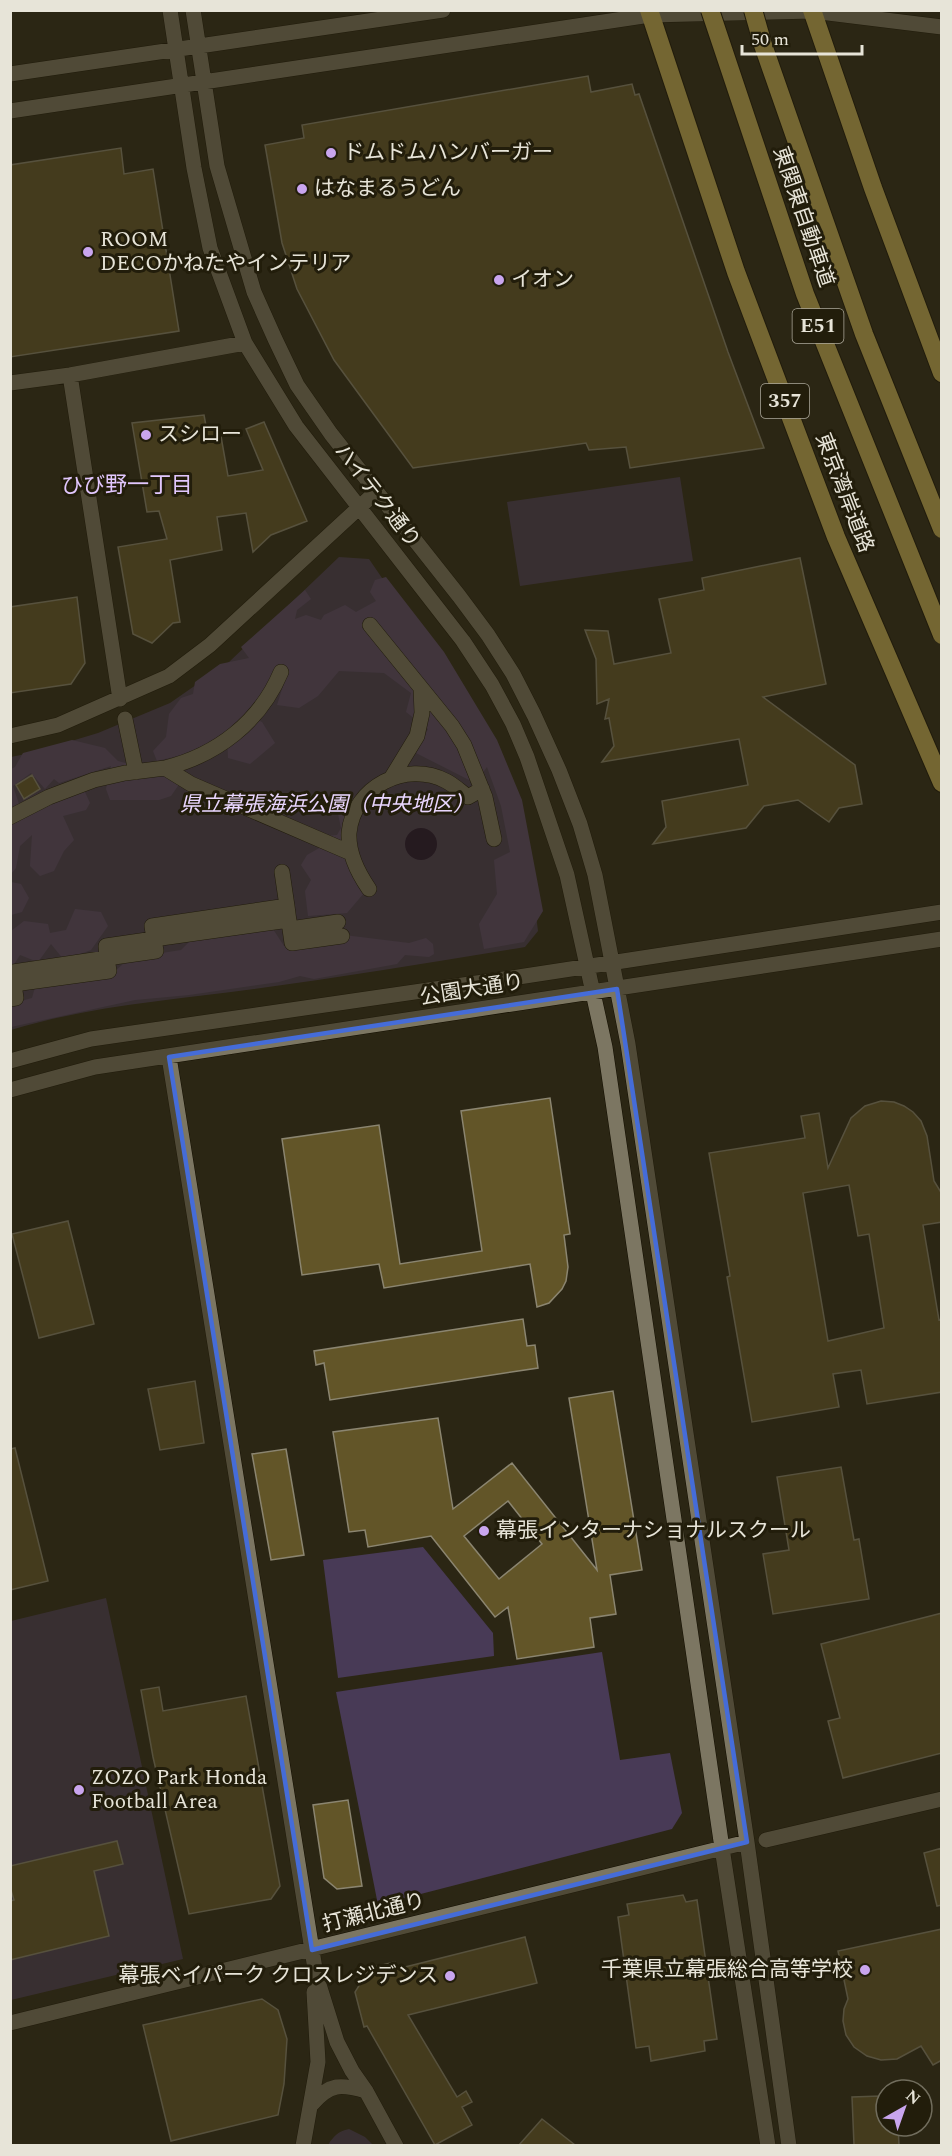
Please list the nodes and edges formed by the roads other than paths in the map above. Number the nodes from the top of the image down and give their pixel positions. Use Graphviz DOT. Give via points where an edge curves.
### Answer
graph roads {
  1 [pos="170,10"];
  2 [pos="193,10"];
  3 [pos="442,10"];
  4 [pos="710,10"];
  5 [pos="753,10"];
  6 [pos="812,11"];
  7 [pos="649,13"];
  8 [pos="942,27"];
  9 [pos="199,46"];
  10 [pos="176,50"];
  11 [pos="10,74"];
  12 [pos="204,80"];
  13 [pos="181,84"];
  14 [pos="10,111"];
  15 [pos="245,343"];
  16 [pos="942,373"];
  17 [pos="70,375"];
  18 [pos="10,383"];
  19 [pos="377,491"];
  20 [pos="358,508"];
  21 [pos="942,529"];
  22 [pos="370,625"];
  23 [pos="942,635"];
  24 [pos="281,672"];
  25 [pos="421,688"];
  26 [pos="120,699"];
  27 [pos="124,719"];
  28 [pos="10,736"];
  29 [pos="165,768"];
  30 [pos="136,772"];
  31 [pos="392,777"];
  32 [pos="942,783"];
  33 [pos="482,789"];
  34 [pos="10,817"];
  35 [pos="494,839"];
  36 [pos="351,853"];
  37 [pos="282,872"];
  38 [pos="369,889"];
  39 [pos="942,912"];
  40 [pos="289,918"];
  41 [pos="340,929"];
  42 [pos="942,939"];
  43 [pos="612,961"];
  44 [pos="588,965"];
  45 [pos="12,989"];
  46 [pos="617,989"];
  47 [pos="594,992"];
  48 [pos="169,1057"];
  49 [pos="10,1061"];
  50 [pos="10,1090"];
  51 [pos="942,1799"];
  52 [pos="766,1840"];
  53 [pos="747,1842"];
  54 [pos="722,1848"];
  55 [pos="312,1950"];
  56 [pos="10,2023"];
  57 [pos="366,2091"];
  58 [pos="312,2104"];
  59 [pos="303,2145"];
  60 [pos="396,2145"];
  61 [pos="768,2145"];
  62 [pos="789,2145"];
  1 -- 10 [label="street, ハイテク通り"];
  2 -- 9 [label="street, ハイテク通り"];
  3 -- 9 [label="street"];
  4 -- 23 [label="highway, 東関東自動車道 / E51, bridge" via="805,294"];
  5 -- 21 [label="highway, 東関東自動車道 / E51, bridge" via="864,333"];
  6 -- 7 [label="street"];
  6 -- 8 [label="street"];
  6 -- 16 [label="highway"];
  7 -- 12 [label="street"];
  7 -- 32 [label="highway, 東京湾岸道路 / 357" via="736,272 836,537"];
  9 -- 10 [label="street"];
  9 -- 12 [label="street, ハイテク通り"];
  10 -- 11 [label="street"];
  10 -- 13 [label="street, ハイテク通り"];
  12 -- 13 [label="street"];
  12 -- 19 [label="street, ハイテク通り" via="217,166 254,292 297,385"];
  13 -- 14 [label="street"];
  13 -- 15 [label="street, ハイテク通り" via="210,248"];
  15 -- 17 [label="street"];
  15 -- 20 [label="street, ハイテク通り" via="296,426"];
  17 -- 18 [label="street"];
  17 -- 26 [label="street"];
  19 -- 20 [label="street"];
  19 -- 43 [label="street, ハイテク通り" via="488,635 534,715 580,824 595,875"];
  20 -- 26 [label="street" via="210,645 169,676"];
  20 -- 44 [label="street, ハイテク通り" via="463,641 513,724 567,875"];
  22 -- 25 [label="street"];
  24 -- 29 [label="street" via="261,708 224,743 192,760"];
  25 -- 31 [label="street" via="422,713 417,736"];
  25 -- 33 [label="street" via="464,745"];
  26 -- 28 [label="street" via="58,725"];
  27 -- 30 [label="street"];
  29 -- 30 [label="street"];
  29 -- 36 [label="street" via="191,784"];
  30 -- 34 [label="street" via="94,780"];
  31 -- 33 [label="street" via="412,773 435,776 468,797"];
  31 -- 36 [label="street" via="367,795 351,820"];
  33 -- 35 [label="street"];
  36 -- 38 [label="street"];
  37 -- 40 [label="street"];
  39 -- 43 [label="street, 公園大通り"];
  40 -- 41 [label="street" via="292,943"];
  40 -- 45 [label="street" via="194,927 152,926 156,951 107,958 63,971 13,972"];
  42 -- 46 [label="street, 公園大通り"];
  43 -- 44 [label="street, 公園大通り"];
  43 -- 46 [label="street, ハイテク通り"];
  44 -- 47 [label="street, ハイテク通り"];
  44 -- 49 [label="street, 公園大通り" via="91,1039"];
  46 -- 47 [label="street, 公園大通り"];
  46 -- 53 [label="street, ハイテク通り"];
  47 -- 48 [label="street, 公園大通り"];
  47 -- 54 [label="street, ハイテク通り"];
  48 -- 50 [label="street, 公園大通り" via="95,1067"];
  48 -- 55 [label="street"];
  51 -- 52 [label="street"];
  53 -- 54 [label="street, 打瀬北通り"];
  53 -- 62 [label="street, ハイテク通り"];
  54 -- 55 [label="street, 打瀬北通り"];
  54 -- 61 [label="street, ハイテク通り"];
  55 -- 56 [label="street, 打瀬北通り"];
  55 -- 57 [label="street" via="337,2042"];
  55 -- 58 [label="street" via="318,2062"];
  57 -- 58 [label="street" via="347,2086 328,2088"];
  57 -- 60 [label="street"];
  58 -- 59 [label="street"];
}
